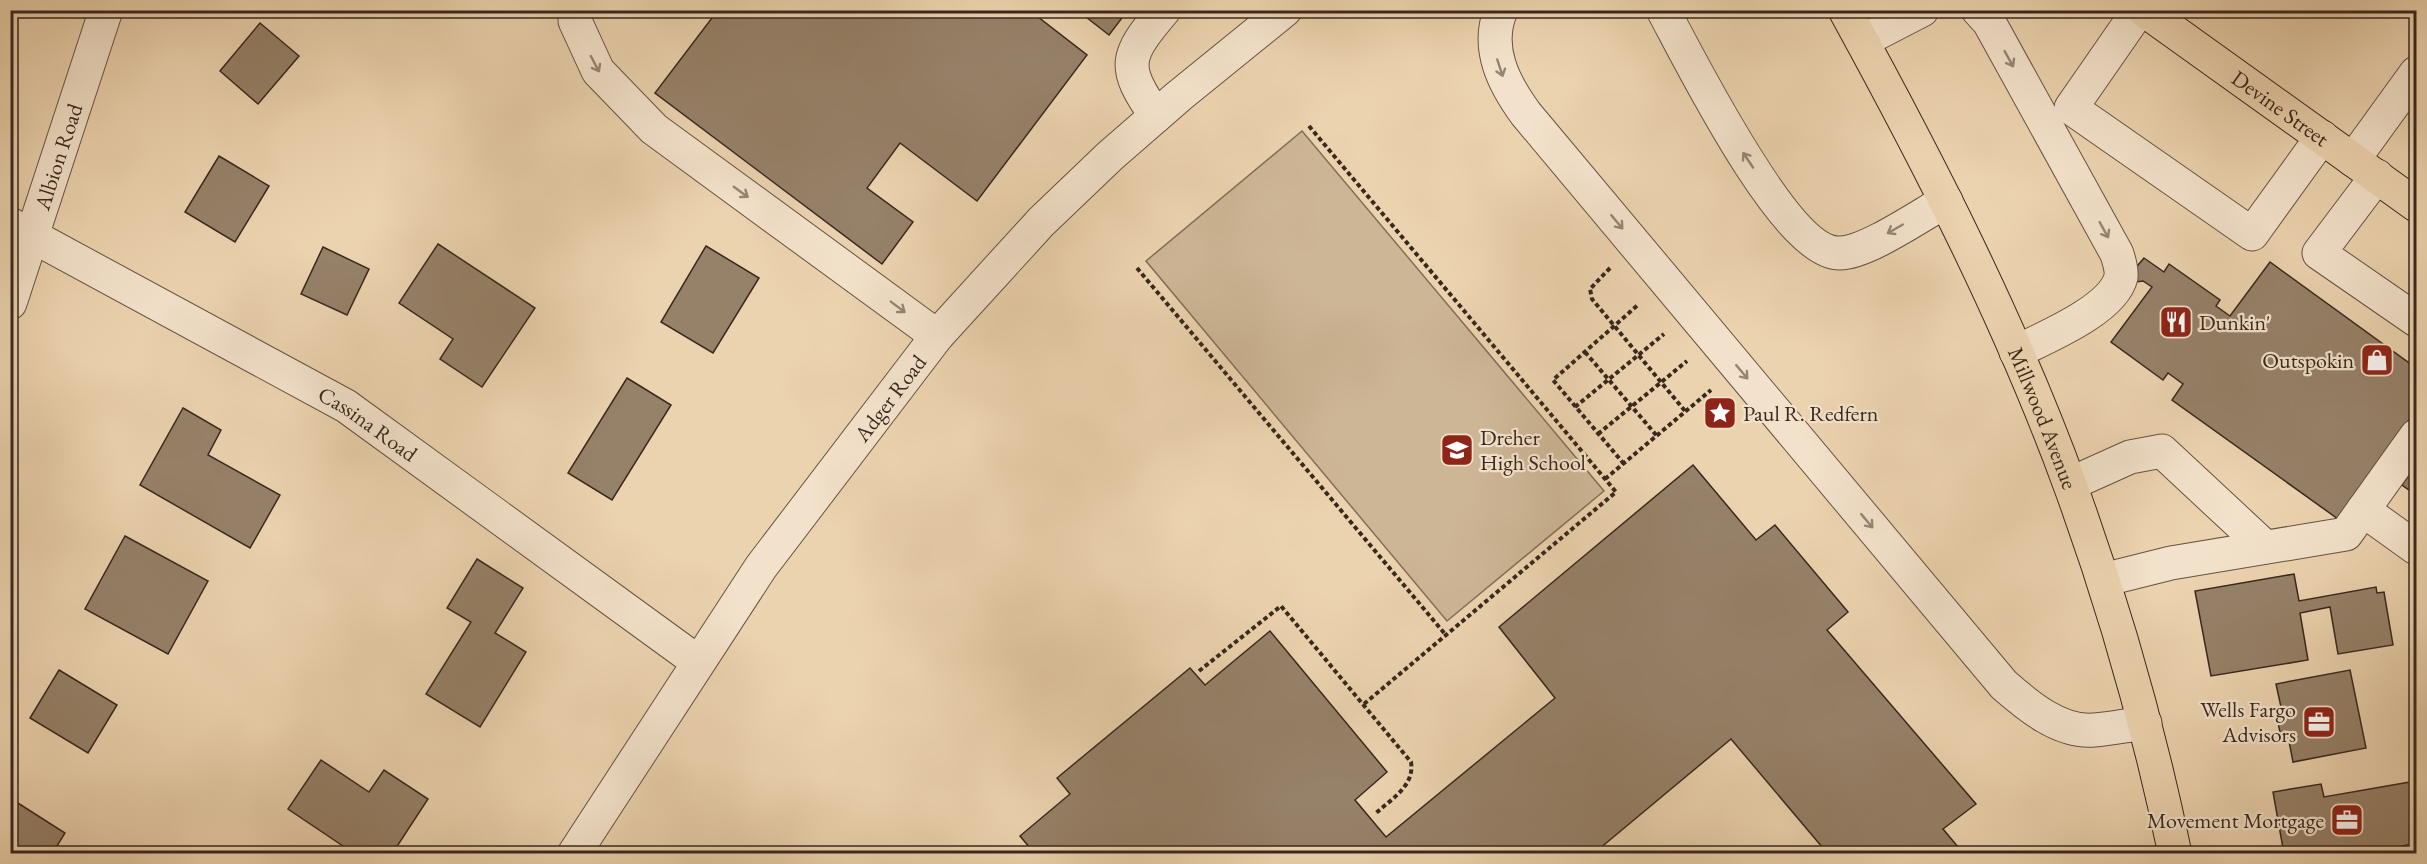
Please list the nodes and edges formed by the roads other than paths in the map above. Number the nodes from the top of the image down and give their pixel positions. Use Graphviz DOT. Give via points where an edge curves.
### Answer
graph roads {
  1 [pos="106,10"];
  2 [pos="576,10"];
  3 [pos="1164,10"];
  4 [pos="1285,10"];
  5 [pos="1501,10"];
  6 [pos="1663,10"];
  7 [pos="1845,10"];
  8 [pos="1922,10"];
  9 [pos="1978,10"];
  10 [pos="2139,10"];
  11 [pos="2144,10"];
  12 [pos="1862,41"];
  13 [pos="2416,73"];
  14 [pos="1156,116"];
  15 [pos="2058,116"];
  16 [pos="2322,137"];
  17 [pos="2365,168"];
  18 [pos="1946,201"];
  19 [pos="2416,205"];
  20 [pos="21,230"];
  21 [pos="10,303"];
  22 [pos="2416,320"];
  23 [pos="937,336"];
  24 [pos="2016,351"];
  25 [pos="2416,436"];
  26 [pos="2070,484"];
  27 [pos="2363,510"];
  28 [pos="2265,547"];
  29 [pos="2416,548"];
  30 [pos="2103,580"];
  31 [pos="698,662"];
  32 [pos="2145,723"];
  33 [pos="574,854"];
  34 [pos="2175,854"];
  1 -- 20 [label="street, Albion Road"];
  2 -- 23 [label="street, one-way" via="575,21 598,71 654,129"];
  3 -- 14 [label="street" via="1137,44 1132,59 1134,81"];
  4 -- 14 [label="street, Adger Road"];
  5 -- 32 [label="street, one-way" via="1496,51 1504,80 1520,105 2004,686 2037,711 2070,727 2092,731"];
  18 -- 6 [label="street, one-way" via="1854,250 1839,253 1819,247 1791,221 1746,157"];
  7 -- 12 [label="main road, Millwood Avenue"];
  8 -- 12 [label="street"];
  9 -- 15 [label="street, one-way"];
  10 -- 15 [label="street"];
  11 -- 16 [label="main road, Devine Street"];
  12 -- 18 [label="main road, Millwood Avenue"];
  13 -- 17 [label="street"];
  14 -- 23 [label="street, Adger Road" via="1041,222"];
  15 -- 16 [label="street" via="2252,234"];
  15 -- 24 [label="street, one-way" via="2117,254 2121,278 2114,290 2078,322"];
  16 -- 17 [label="main road, Devine Street"];
  17 -- 19 [label="main road, Devine Street"];
  17 -- 22 [label="street" via="2319,253"];
  18 -- 24 [label="main road, Millwood Avenue"];
  20 -- 21 [label="street, Albion Road"];
  20 -- 31 [label="street, Cassina Road" via="346,406"];
  23 -- 31 [label="street, Adger Road" via="761,567"];
  24 -- 26 [label="main road, Millwood Avenue"];
  25 -- 27 [label="street"];
  26 -- 28 [label="street" via="2130,457 2162,451"];
  26 -- 30 [label="main road, Millwood Avenue"];
  27 -- 28 [label="street" via="2346,534"];
  27 -- 29 [label="street"];
  28 -- 30 [label="street" via="2171,563"];
  30 -- 32 [label="main road, Millwood Avenue"];
  31 -- 33 [label="street, Adger Road"];
  32 -- 34 [label="main road, Millwood Avenue"];
}
